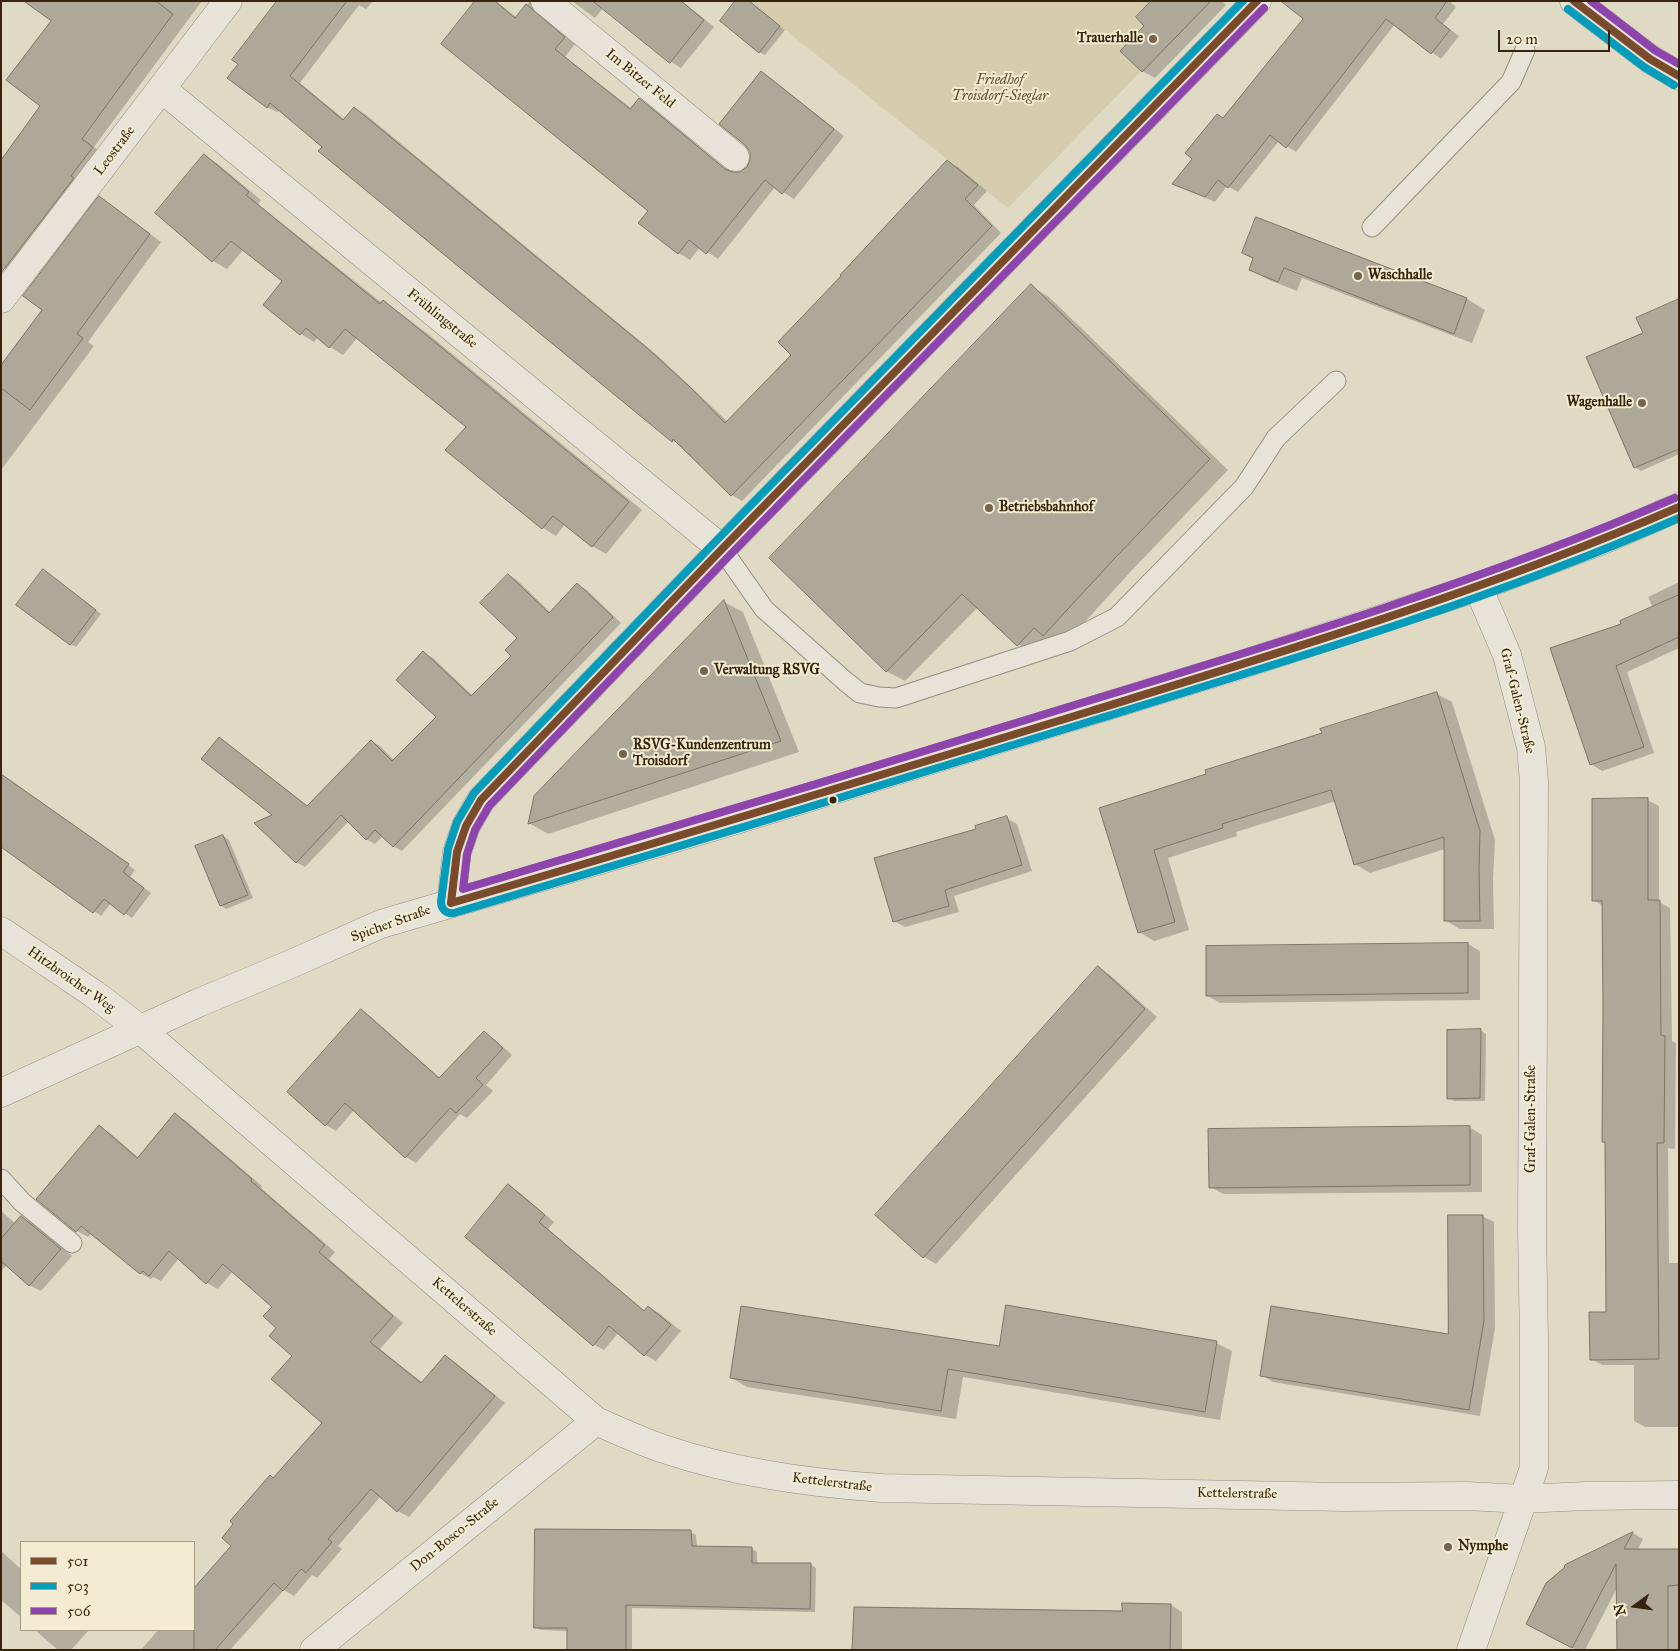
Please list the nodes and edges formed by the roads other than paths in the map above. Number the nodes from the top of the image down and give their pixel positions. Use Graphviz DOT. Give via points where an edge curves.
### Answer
graph roads {
  1 [pos="228,1"];
  2 [pos="545,1"];
  3 [pos="1257,1"];
  4 [pos="1574,1"];
  5 [pos="1525,50"];
  6 [pos="1679,76"];
  7 [pos="162,89"];
  8 [pos="735,157"];
  9 [pos="1372,227"];
  10 [pos="1,299"];
  11 [pos="1336,381"];
  12 [pos="1679,507"];
  13 [pos="722,549"];
  14 [pos="1478,587"];
  15 [pos="451,903"];
  16 [pos="1,930"];
  17 [pos="140,1029"];
  18 [pos="1,1093"];
  19 [pos="1,1179"];
  20 [pos="72,1243"];
  21 [pos="596,1421"];
  22 [pos="1679,1495"];
  23 [pos="1522,1499"];
  24 [pos="314,1650"];
  25 [pos="1472,1650"];
  1 -- 7 [label="street, Leostraße"];
  2 -- 8 [label="street, Im Bitzer Feld"];
  3 -- 13 [label="street"];
  4 -- 6 [label="street"];
  5 -- 9 [label="lane" via="1510,82"];
  7 -- 10 [label="street, Leostraße"];
  7 -- 13 [label="street, Frühlingstraße"];
  11 -- 13 [label="lane" via="1276,438 1244,487 1117,617 1070,641 896,698 860,692 845,681 764,608"];
  12 -- 14 [label="street, Spicher Straße" via="1603,540"];
  13 -- 15 [label="street" via="481,800 466,826 457,852"];
  14 -- 15 [label="street, Spicher Straße" via="1120,703"];
  14 -- 23 [label="street, Graf-Galen-Straße" via="1507,656 1531,747 1534,782 1534,1468"];
  15 -- 17 [label="street, Spicher Straße" via="382,924"];
  16 -- 17 [label="street, Hitzbroicher Weg"];
  17 -- 18 [label="street, Spicher Straße"];
  17 -- 21 [label="street, Kettelerstraße"];
  19 -- 20 [label="lane" via="22,1202"];
  21 -- 23 [label="street, Kettelerstraße" via="666,1450 716,1465 837,1485 891,1489"];
  21 -- 24 [label="street, Don-Bosco-Straße"];
  22 -- 23 [label="street, Kettelerstraße"];
  23 -- 25 [label="street, Graf-Galen-Straße"];
}
